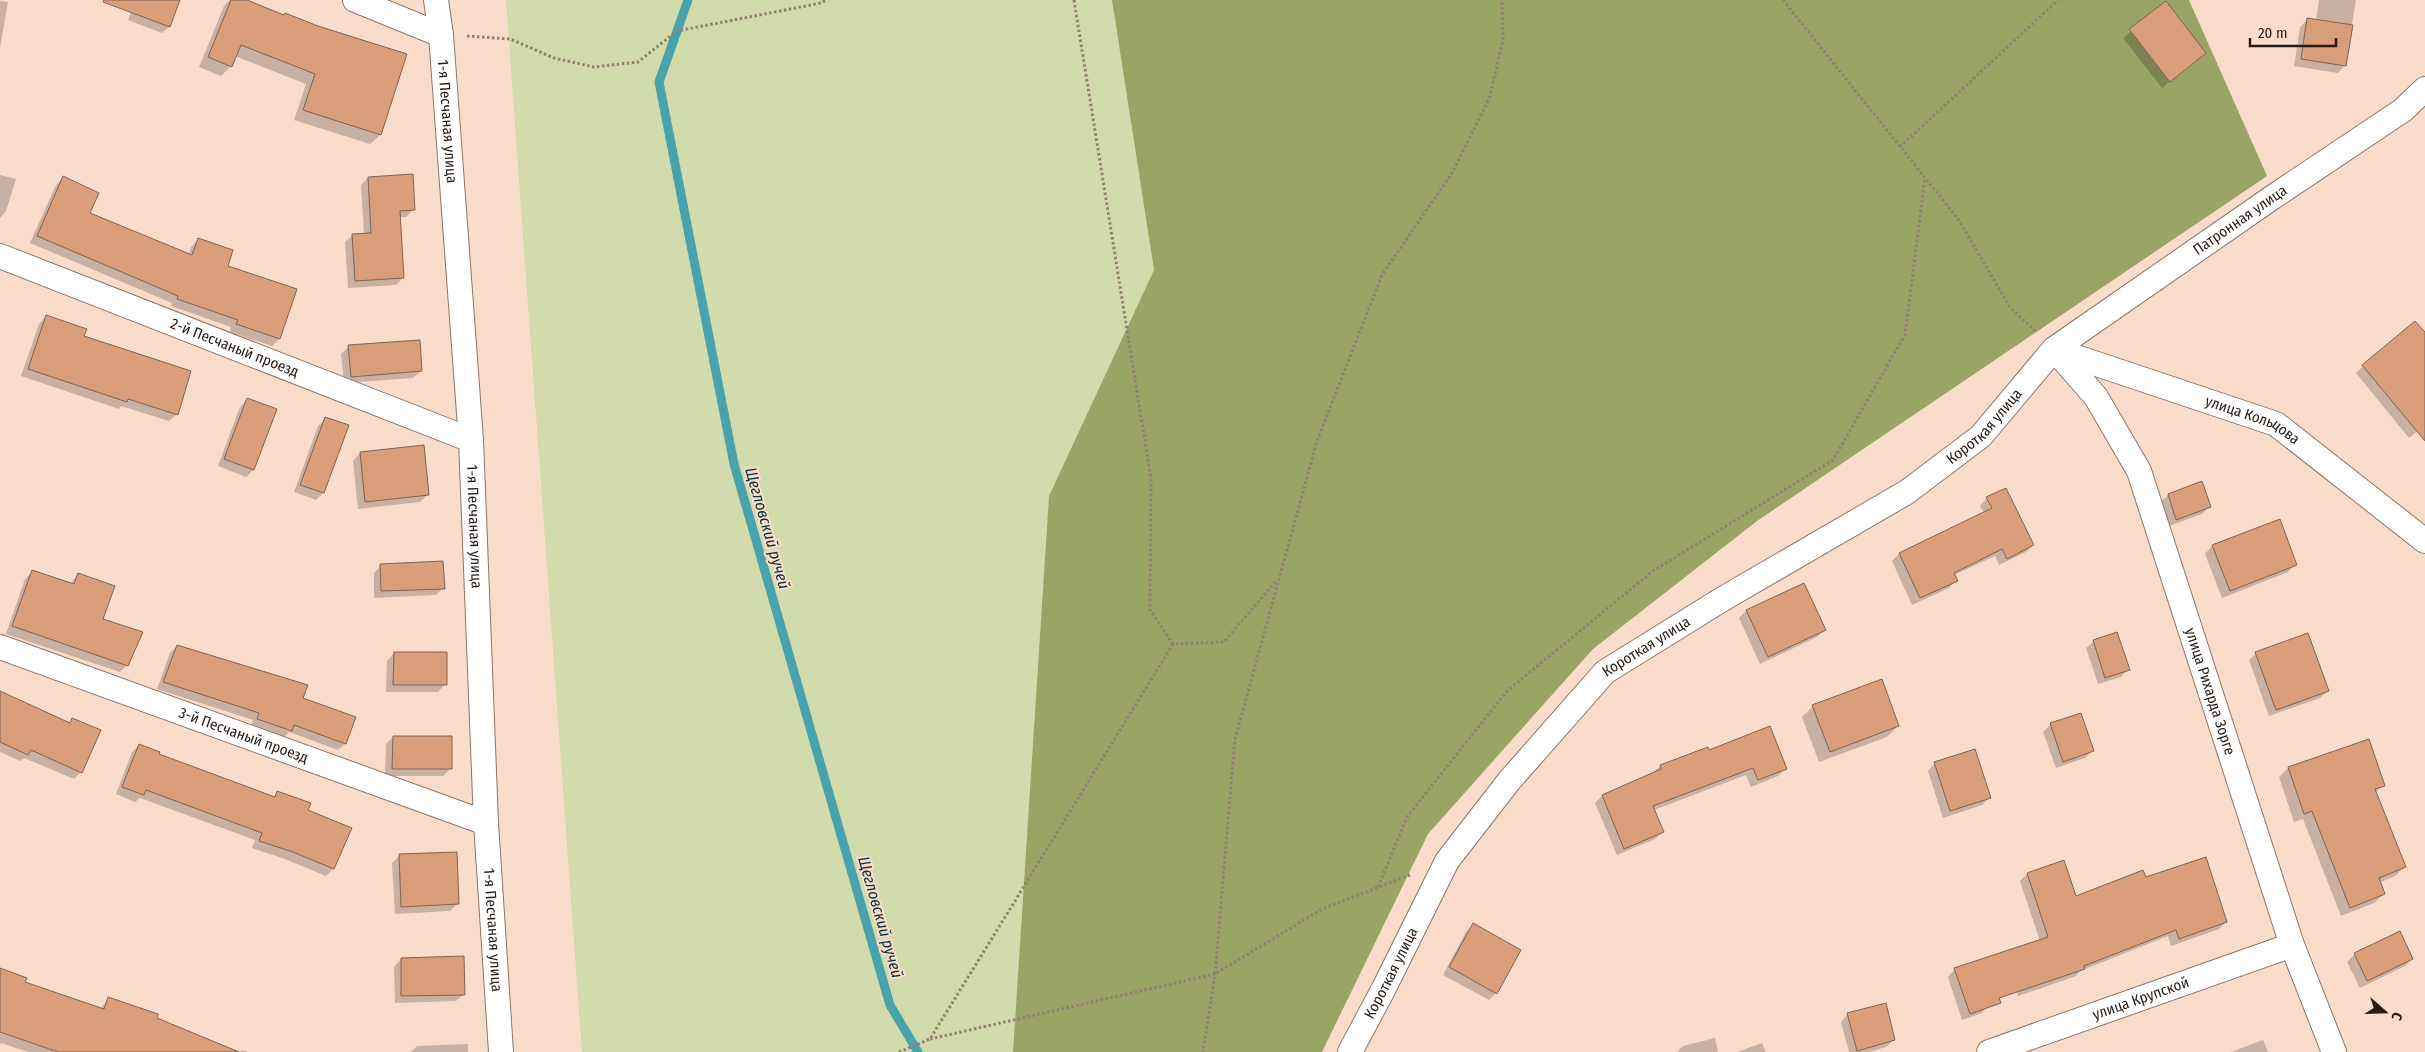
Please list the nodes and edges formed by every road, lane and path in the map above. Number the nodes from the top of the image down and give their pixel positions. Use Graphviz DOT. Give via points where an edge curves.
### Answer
graph roads {
  1 [pos="355,0"];
  2 [pos="436,0"];
  3 [pos="826,0"];
  4 [pos="1074,0"];
  5 [pos="1502,0"];
  6 [pos="1783,0"];
  7 [pos="2058,0"];
  8 [pos="441,35"];
  9 [pos="2425,89"];
  10 [pos="1900,147"];
  11 [pos="1925,178"];
  12 [pos="0,256"];
  13 [pos="2054,349"];
  14 [pos="471,440"];
  15 [pos="2425,541"];
  16 [pos="1278,579"];
  17 [pos="1173,644"];
  18 [pos="0,647"];
  19 [pos="486,823"];
  20 [pos="1446,861"];
  21 [pos="1378,887"];
  22 [pos="2292,945"];
  23 [pos="1215,974"];
  24 [pos="928,1039"];
  25 [pos="501,1052"];
  26 [pos="899,1052"];
  27 [pos="1204,1052"];
  28 [pos="1350,1052"];
  29 [pos="1989,1052"];
  30 [pos="2334,1052"];
  1 -- 8 [label="street"];
  2 -- 8 [label="street, 1-я Песчаная улица"];
  3 -- 8 [label="path" via="677,31 638,62 594,67 554,58 510,39"];
  4 -- 17 [label="path" via="1151,479 1150,610"];
  5 -- 16 [label="path" via="1504,40 1488,99 1452,173 1382,275 1317,441"];
  6 -- 10 [label="path"];
  7 -- 10 [label="path"];
  8 -- 14 [label="street, 1-я Песчаная улица"];
  9 -- 13 [label="street, Патронная улица" via="2402,110"];
  10 -- 11 [label="path"];
  11 -- 13 [label="path" via="1958,219 2010,307"];
  11 -- 21 [label="path" via="1905,335 1833,460 1653,571 1506,690 1407,817"];
  12 -- 14 [label="street, 2-й Песчаный проезд"];
  13 -- 15 [label="street, улица Кольцова" via="2276,424"];
  13 -- 20 [label="street, Короткая улица" via="1981,436 1908,492 1721,600 1605,672 1509,781"];
  13 -- 22 [label="street, улица Рихарда Зорге" via="2096,397 2139,471"];
  14 -- 19 [label="street, 1-я Песчаная улица"];
  16 -- 17 [label="path" via="1224,642"];
  16 -- 23 [label="path" via="1235,739"];
  17 -- 24 [label="path"];
  18 -- 19 [label="street, 3-й Песчаный проезд"];
  19 -- 25 [label="street, 1-я Песчаная улица"];
  20 -- 21 [label="path"];
  20 -- 28 [label="street, Короткая улица"];
  21 -- 23 [label="path" via="1322,909"];
  22 -- 29 [label="street, улица Крупской"];
  22 -- 30 [label="street, улица Рихарда Зорге"];
  23 -- 24 [label="path"];
  23 -- 27 [label="path"];
  24 -- 26 [label="path"];
}
